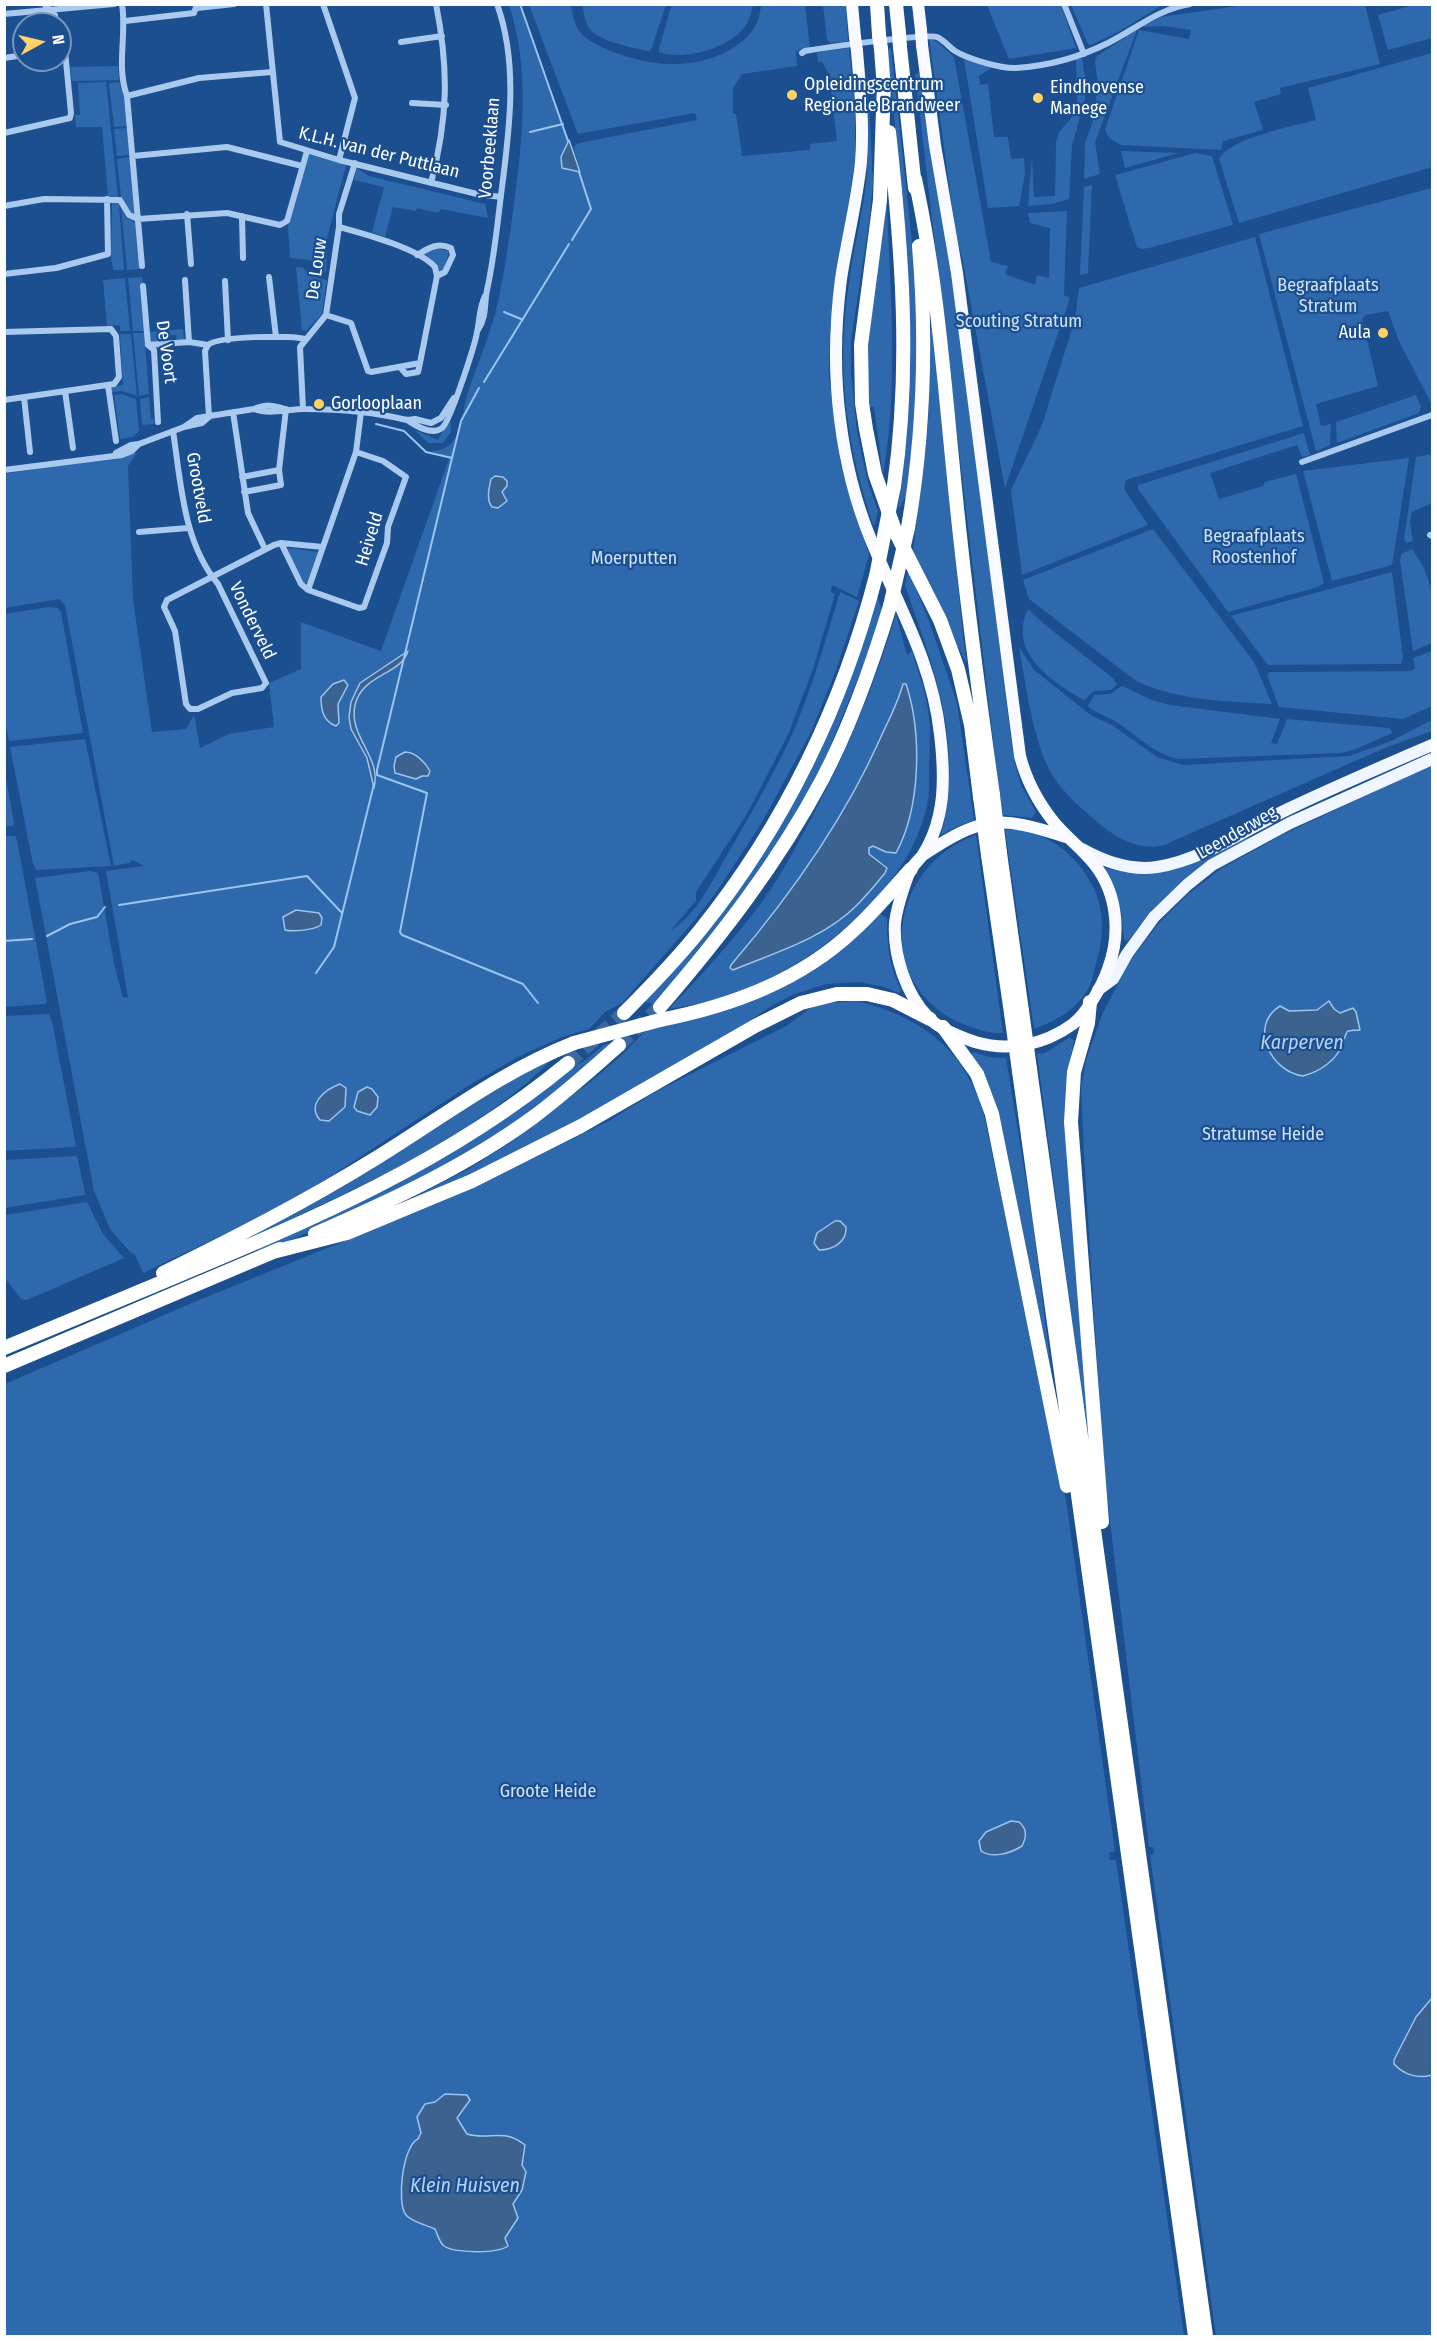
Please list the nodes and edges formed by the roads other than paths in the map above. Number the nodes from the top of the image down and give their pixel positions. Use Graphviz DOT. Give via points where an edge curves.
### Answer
graph roads {
  1 [pos="114,4"];
  2 [pos="122,4"];
  3 [pos="234,4"];
  4 [pos="266,4"];
  5 [pos="323,4"];
  6 [pos="436,4"];
  7 [pos="497,4"];
  8 [pos="852,4"];
  9 [pos="877,4"];
  10 [pos="896,4"];
  11 [pos="918,4"];
  12 [pos="1064,4"];
  13 [pos="1190,4"];
  14 [pos="197,6"];
  15 [pos="47,7"];
  16 [pos="4,14"];
  17 [pos="125,21"];
  18 [pos="442,36"];
  19 [pos="401,42"];
  20 [pos="802,53"];
  21 [pos="1084,54"];
  22 [pos="66,72"];
  23 [pos="272,72"];
  24 [pos="884,81"];
  25 [pos="127,96"];
  26 [pos="412,103"];
  27 [pos="446,105"];
  28 [pos="4,133"];
  29 [pos="307,151"];
  30 [pos="133,156"];
  31 [pos="339,160"];
  32 [pos="355,163"];
  33 [pos="302,166"];
  34 [pos="915,179"];
  35 [pos="431,183"];
  36 [pos="501,197"];
  37 [pos="107,199"];
  38 [pos="4,206"];
  39 [pos="187,214"];
  40 [pos="242,216"];
  41 [pos="138,219"];
  42 [pos="339,226"];
  43 [pos="417,255"];
  44 [pos="243,258"];
  45 [pos="191,264"];
  46 [pos="141,266"];
  47 [pos="4,274"];
  48 [pos="269,276"];
  49 [pos="437,276"];
  50 [pos="185,280"];
  51 [pos="225,281"];
  52 [pos="143,286"];
  53 [pos="326,315"];
  54 [pos="4,332"];
  55 [pos="276,336"];
  56 [pos="305,339"];
  57 [pos="228,340"];
  58 [pos="189,342"];
  59 [pos="148,345"];
  60 [pos="208,345"];
  61 [pos="108,385"];
  62 [pos="65,391"];
  63 [pos="24,397"];
  64 [pos="454,399"];
  65 [pos="4,400"];
  66 [pos="286,409"];
  67 [pos="303,409"];
  68 [pos="233,412"];
  69 [pos="361,412"];
  70 [pos="1432,415"];
  71 [pos="209,417"];
  72 [pos="407,420"];
  73 [pos="158,422"];
  74 [pos="173,431"];
  75 [pos="116,441"];
  76 [pos="73,448"];
  77 [pos="30,452"];
  78 [pos="356,453"];
  79 [pos="1302,462"];
  80 [pos="4,470"];
  81 [pos="279,470"];
  82 [pos="242,477"];
  83 [pos="244,492"];
  84 [pos="188,528"];
  85 [pos="139,532"];
  86 [pos="281,543"];
  87 [pos="323,548"];
  88 [pos="265,549"];
  89 [pos="211,576"];
  90 [pos="308,590"];
  91 [pos="1432,745"];
  92 [pos="1432,759"];
  93 [pos="986,796"];
  94 [pos="1071,841"];
  95 [pos="921,856"];
  96 [pos="911,869"];
  97 [pos="1098,990"];
  98 [pos="1090,1002"];
  99 [pos="624,1013"];
  100 [pos="660,1013"];
  101 [pos="930,1019"];
  102 [pos="943,1027"];
  103 [pos="620,1045"];
  104 [pos="568,1063"];
  105 [pos="1024,1070"];
  106 [pos="273,1252"];
  107 [pos="112,1303"];
  108 [pos="4,1348"];
  109 [pos="4,1366"];
  110 [pos="1083,1534"];
  111 [pos="1104,1596"];
  112 [pos="1195,2337"];
  113 [pos="1206,2337"];
  1 -- 15 [label="street"];
  2 -- 17 [label="street"];
  3 -- 14 [label="street"];
  4 -- 23 [label="street, K.L.H. van der Puttlaan"];
  5 -- 31 [label="street" via="355,98"];
  6 -- 18 [label="street"];
  7 -- 36 [label="street, Voorbeeklaan" via="510,82"];
  8 -- 95 [label="highway, bridge" via="861,106 861,160 839,301 838,400 858,502 919,646 936,704 941,802"];
  9 -- 24 [label="highway"];
  10 -- 34 [label="highway"];
  11 -- 94 [label="highway, bridge" via="1020,756 1037,798"];
  12 -- 21 [label="street"];
  13 -- 21 [label="street" via="1165,9"];
  14 -- 17 [label="street" via="194,13"];
  15 -- 16 [label="street"];
  17 -- 25 [label="street" via="122,81"];
  18 -- 19 [label="street"];
  18 -- 27 [label="street"];
  20 -- 21 [label="street" via="825,47 933,37 957,52 1001,67"];
  22 -- 28 [label="street" via="70,118"];
  23 -- 25 [label="street" via="188,80"];
  23 -- 29 [label="street, K.L.H. van der Puttlaan" via="278,137 283,144"];
  24 -- 93 [label="highway" via="880,200 861,345 866,429 875,474 896,533 940,620 958,669"];
  24 -- 99 [label="highway, bridge" via="904,323 902,404 894,486 868,610 820,737 790,795 702,928"];
  25 -- 30 [label="street"];
  26 -- 27 [label="street"];
  27 -- 35 [label="street"];
  29 -- 31 [label="street, K.L.H. van der Puttlaan"];
  29 -- 33 [label="street"];
  30 -- 33 [label="street" via="227,147"];
  30 -- 41 [label="street"];
  31 -- 32 [label="street, K.L.H. van der Puttlaan"];
  32 -- 35 [label="street, K.L.H. van der Puttlaan"];
  32 -- 42 [label="street, De Louw"];
  33 -- 40 [label="street" via="287,221 280,225"];
  34 -- 93 [label="highway" via="932,277"];
  34 -- 100 [label="highway, bridge" via="924,366 918,459 908,528 876,652 850,720 806,810 739,912"];
  35 -- 36 [label="street, K.L.H. van der Puttlaan"];
  36 -- 64 [label="street, Voorbeeklaan" via="494,258 478,330"];
  37 -- 38 [label="street" via="44,199"];
  37 -- 41 [label="street" via="120,200 129,215"];
  37 -- 47 [label="street" via="108,254 56,268"];
  39 -- 40 [label="street"];
  39 -- 41 [label="street"];
  39 -- 45 [label="street"];
  40 -- 44 [label="street"];
  41 -- 46 [label="street"];
  42 -- 43 [label="street"];
  42 -- 53 [label="street, De Louw"];
  43 -- 49 [label="street" via="431,263"];
  43 -- 49 [label="street" via="434,245 451,248 453,255 445,272"];
  48 -- 55 [label="street"];
  49 -- 53 [label="street" via="420,363 368,371 351,323"];
  50 -- 58 [label="street"];
  51 -- 57 [label="street"];
  52 -- 59 [label="street, De Voort"];
  53 -- 56 [label="street, De Louw"];
  54 -- 61 [label="street" via="111,329 116,336 119,377"];
  55 -- 56 [label="street"];
  55 -- 57 [label="street"];
  56 -- 67 [label="street" via="300,347"];
  57 -- 60 [label="street"];
  58 -- 59 [label="street"];
  58 -- 60 [label="street"];
  59 -- 73 [label="street, De Voort" via="154,350"];
  60 -- 71 [label="street" via="205,351"];
  61 -- 62 [label="street"];
  61 -- 75 [label="street"];
  62 -- 63 [label="street"];
  62 -- 76 [label="street"];
  63 -- 65 [label="street"];
  63 -- 77 [label="street"];
  64 -- 72 [label="street, Voorbeeklaan" via="436,421"];
  64 -- 72 [label="street, Voorbeeklaan" via="448,418 438,430 427,430"];
  66 -- 67 [label="street"];
  66 -- 68 [label="street"];
  66 -- 81 [label="street"];
  67 -- 69 [label="street"];
  68 -- 71 [label="street"];
  68 -- 82 [label="street"];
  69 -- 72 [label="street"];
  69 -- 78 [label="street"];
  70 -- 79 [label="street"];
  71 -- 74 [label="street" via="197,418"];
  74 -- 80 [label="street" via="114,454"];
  74 -- 84 [label="street, Grootveld"];
  78 -- 87 [label="street"];
  78 -- 90 [label="street, Heiveld" via="383,461 406,477 383,554 364,607 359,609"];
  81 -- 82 [label="street"];
  81 -- 83 [label="street" via="281,485"];
  82 -- 83 [label="street"];
  83 -- 88 [label="street" via="248,513"];
  84 -- 85 [label="street"];
  84 -- 89 [label="street, Grootveld"];
  86 -- 87 [label="street"];
  86 -- 88 [label="street"];
  86 -- 90 [label="street" via="301,584"];
  87 -- 90 [label="street"];
  88 -- 89 [label="street"];
  89 -- 89 [label="street, Vonderveld" via="266,683 262,688 232,693 193,710 186,704 175,631 164,603"];
  91 -- 94 [label="main road, Leenderweg" via="1172,863 1125,866 1097,858"];
  92 -- 97 [label="main road, Leenderweg" via="1290,823 1212,865 1154,917 1113,979"];
  93 -- 105 [label="highway, bridge"];
  94 -- 95 [label="highway" via="1023,824 988,824 954,835"];
  94 -- 97 [label="highway" via="1103,879 1116,915 1113,955"];
  95 -- 96 [label="highway"];
  96 -- 100 [label="highway" via="853,931 803,969 736,1001 703,1011"];
  96 -- 101 [label="highway" via="896,915 896,948 907,984"];
  97 -- 98 [label="highway"];
  98 -- 102 [label="highway" via="1082,1017 1061,1032 1019,1046 980,1043"];
  98 -- 111 [label="highway" via="1074,1072 1071,1122 1104,1548"];
  100 -- 107 [label="highway, bridge" via="544,1055 499,1078 329,1187 139,1285"];
  101 -- 102 [label="highway"];
  101 -- 106 [label="highway" via="893,1000 867,994 837,994 801,1003 581,1126 472,1181 347,1233"];
  102 -- 110 [label="highway" via="976,1074 992,1114 1069,1494"];
  103 -- 106 [label="highway" via="532,1118 462,1163 346,1221"];
  104 -- 107 [label="highway" via="489,1122 396,1178 261,1241"];
  105 -- 110 [label="highway"];
  105 -- 111 [label="highway"];
  106 -- 109 [label="highway"];
  107 -- 108 [label="highway"];
  110 -- 112 [label="highway"];
  111 -- 113 [label="highway"];
}
